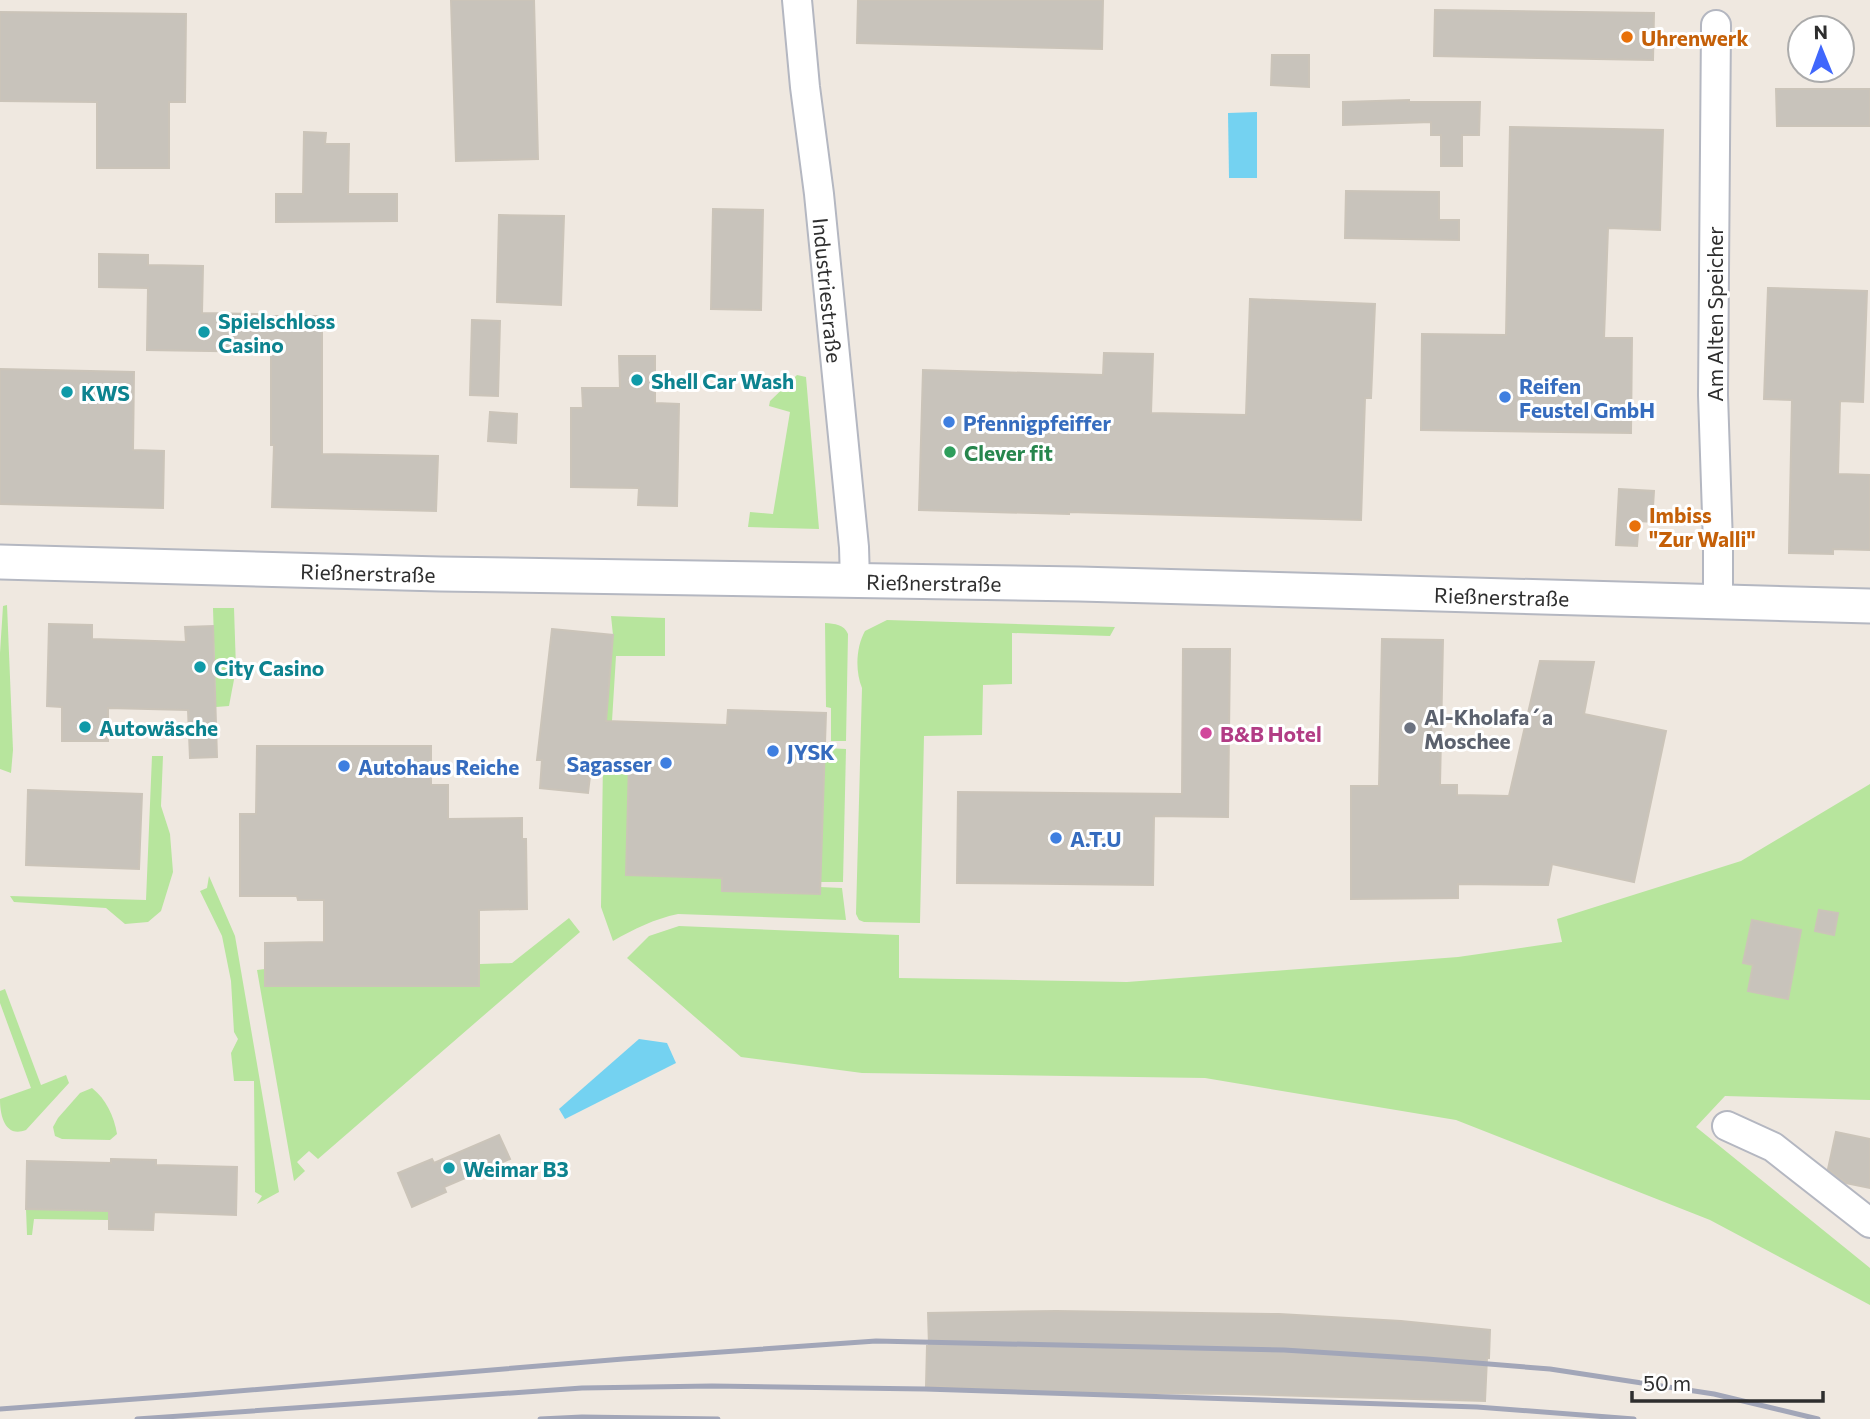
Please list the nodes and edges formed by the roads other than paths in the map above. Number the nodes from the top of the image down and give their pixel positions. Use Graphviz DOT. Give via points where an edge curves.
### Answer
graph roads {
  1 [pos="797,0"];
  2 [pos="1716,25"];
  3 [pos="0,562"];
  4 [pos="855,581"];
  5 [pos="1718,602"];
  6 [pos="1870,606"];
  7 [pos="1727,1126"];
  8 [pos="1870,1223"];
  1 -- 4 [label="street, Industriestraße"];
  2 -- 5 [label="street, Am Alten Speicher" via="1713,395"];
  3 -- 4 [label="street, Rießnerstraße"];
  4 -- 5 [label="street, Rießnerstraße"];
  5 -- 6 [label="street, Rießnerstraße"];
  7 -- 8 [label="street" via="1773,1147"];
}
